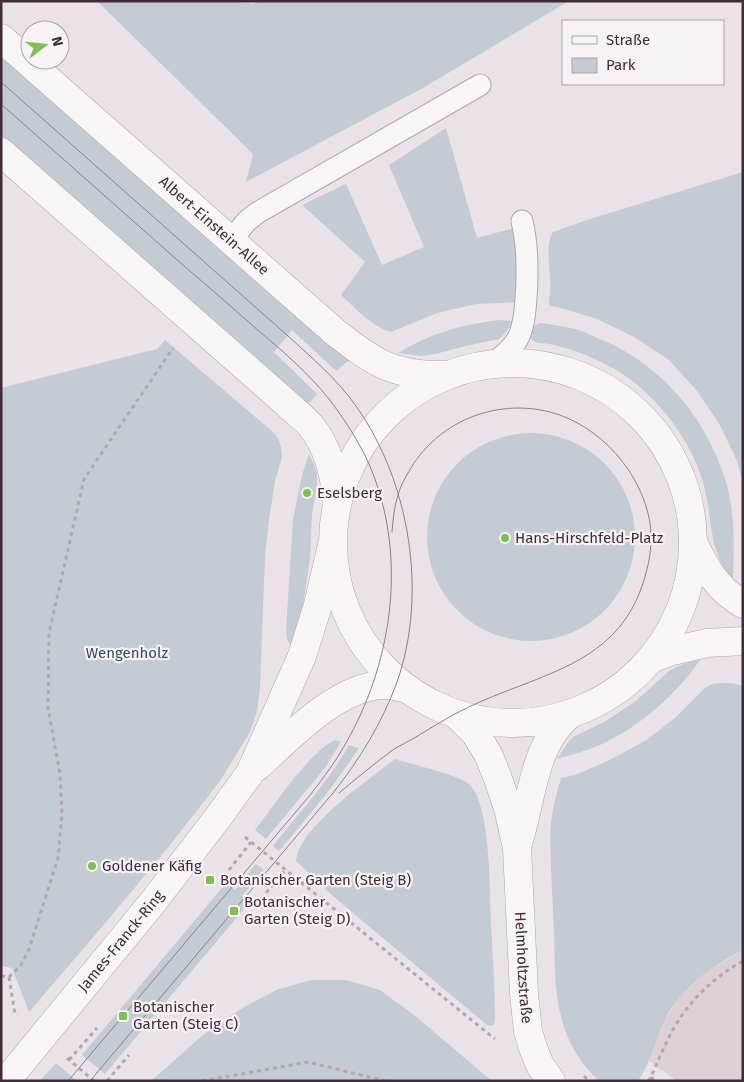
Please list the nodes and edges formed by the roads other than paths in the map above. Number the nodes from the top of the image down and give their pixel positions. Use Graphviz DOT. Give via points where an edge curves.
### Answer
graph roads {
  1 [pos="1,38"];
  2 [pos="480,85"];
  3 [pos="1,152"];
  4 [pos="522,221"];
  5 [pos="231,240"];
  6 [pos="492,364"];
  7 [pos="446,375"];
  8 [pos="337,501"];
  9 [pos="693,541"];
  10 [pos="332,545"];
  11 [pos="743,604"];
  12 [pos="743,641"];
  13 [pos="651,659"];
  14 [pos="408,689"];
  15 [pos="456,714"];
  16 [pos="570,714"];
  17 [pos="250,773"];
  18 [pos="517,848"];
  19 [pos="6,1081"];
  20 [pos="551,1081"];
  1 -- 5 [label="street, Albert-Einstein-Allee"];
  2 -- 5 [label="lane" via="257,213"];
  3 -- 8 [label="street" via="310,426 328,458"];
  4 -- 6 [label="lane" via="527,242 528,279 522,328 512,348"];
  5 -- 7 [label="street, Albert-Einstein-Allee" via="336,333 370,358 402,372"];
  6 -- 7 [label="street"];
  6 -- 9 [label="street" via="549,366 577,374 626,403 663,444 677,469 687,496"];
  7 -- 8 [label="street" via="409,395 384,416 352,460"];
  8 -- 10 [label="street"];
  9 -- 11 [label="street" via="716,581 725,592"];
  9 -- 13 [label="street" via="687,590 676,619"];
  10 -- 14 [label="street" via="335,574 348,616 379,663"];
  10 -- 17 [label="street, James-Franck-Ring" via="302,656"];
  12 -- 13 [label="street" via="707,643"];
  13 -- 16 [label="street" via="608,697"];
  14 -- 15 [label="street"];
  14 -- 17 [label="street, James-Franck-Ring" via="372,686 342,697 310,720"];
  15 -- 16 [label="street" via="494,722 526,723"];
  15 -- 18 [label="street, Helmholtzstraße" via="475,733 488,754 503,791"];
  16 -- 18 [label="street, Helmholtzstraße" via="551,735 542,754"];
  17 -- 19 [label="street, James-Franck-Ring" via="176,872"];
  18 -- 20 [label="street, Helmholtzstraße" via="528,1031 532,1048"];
}
